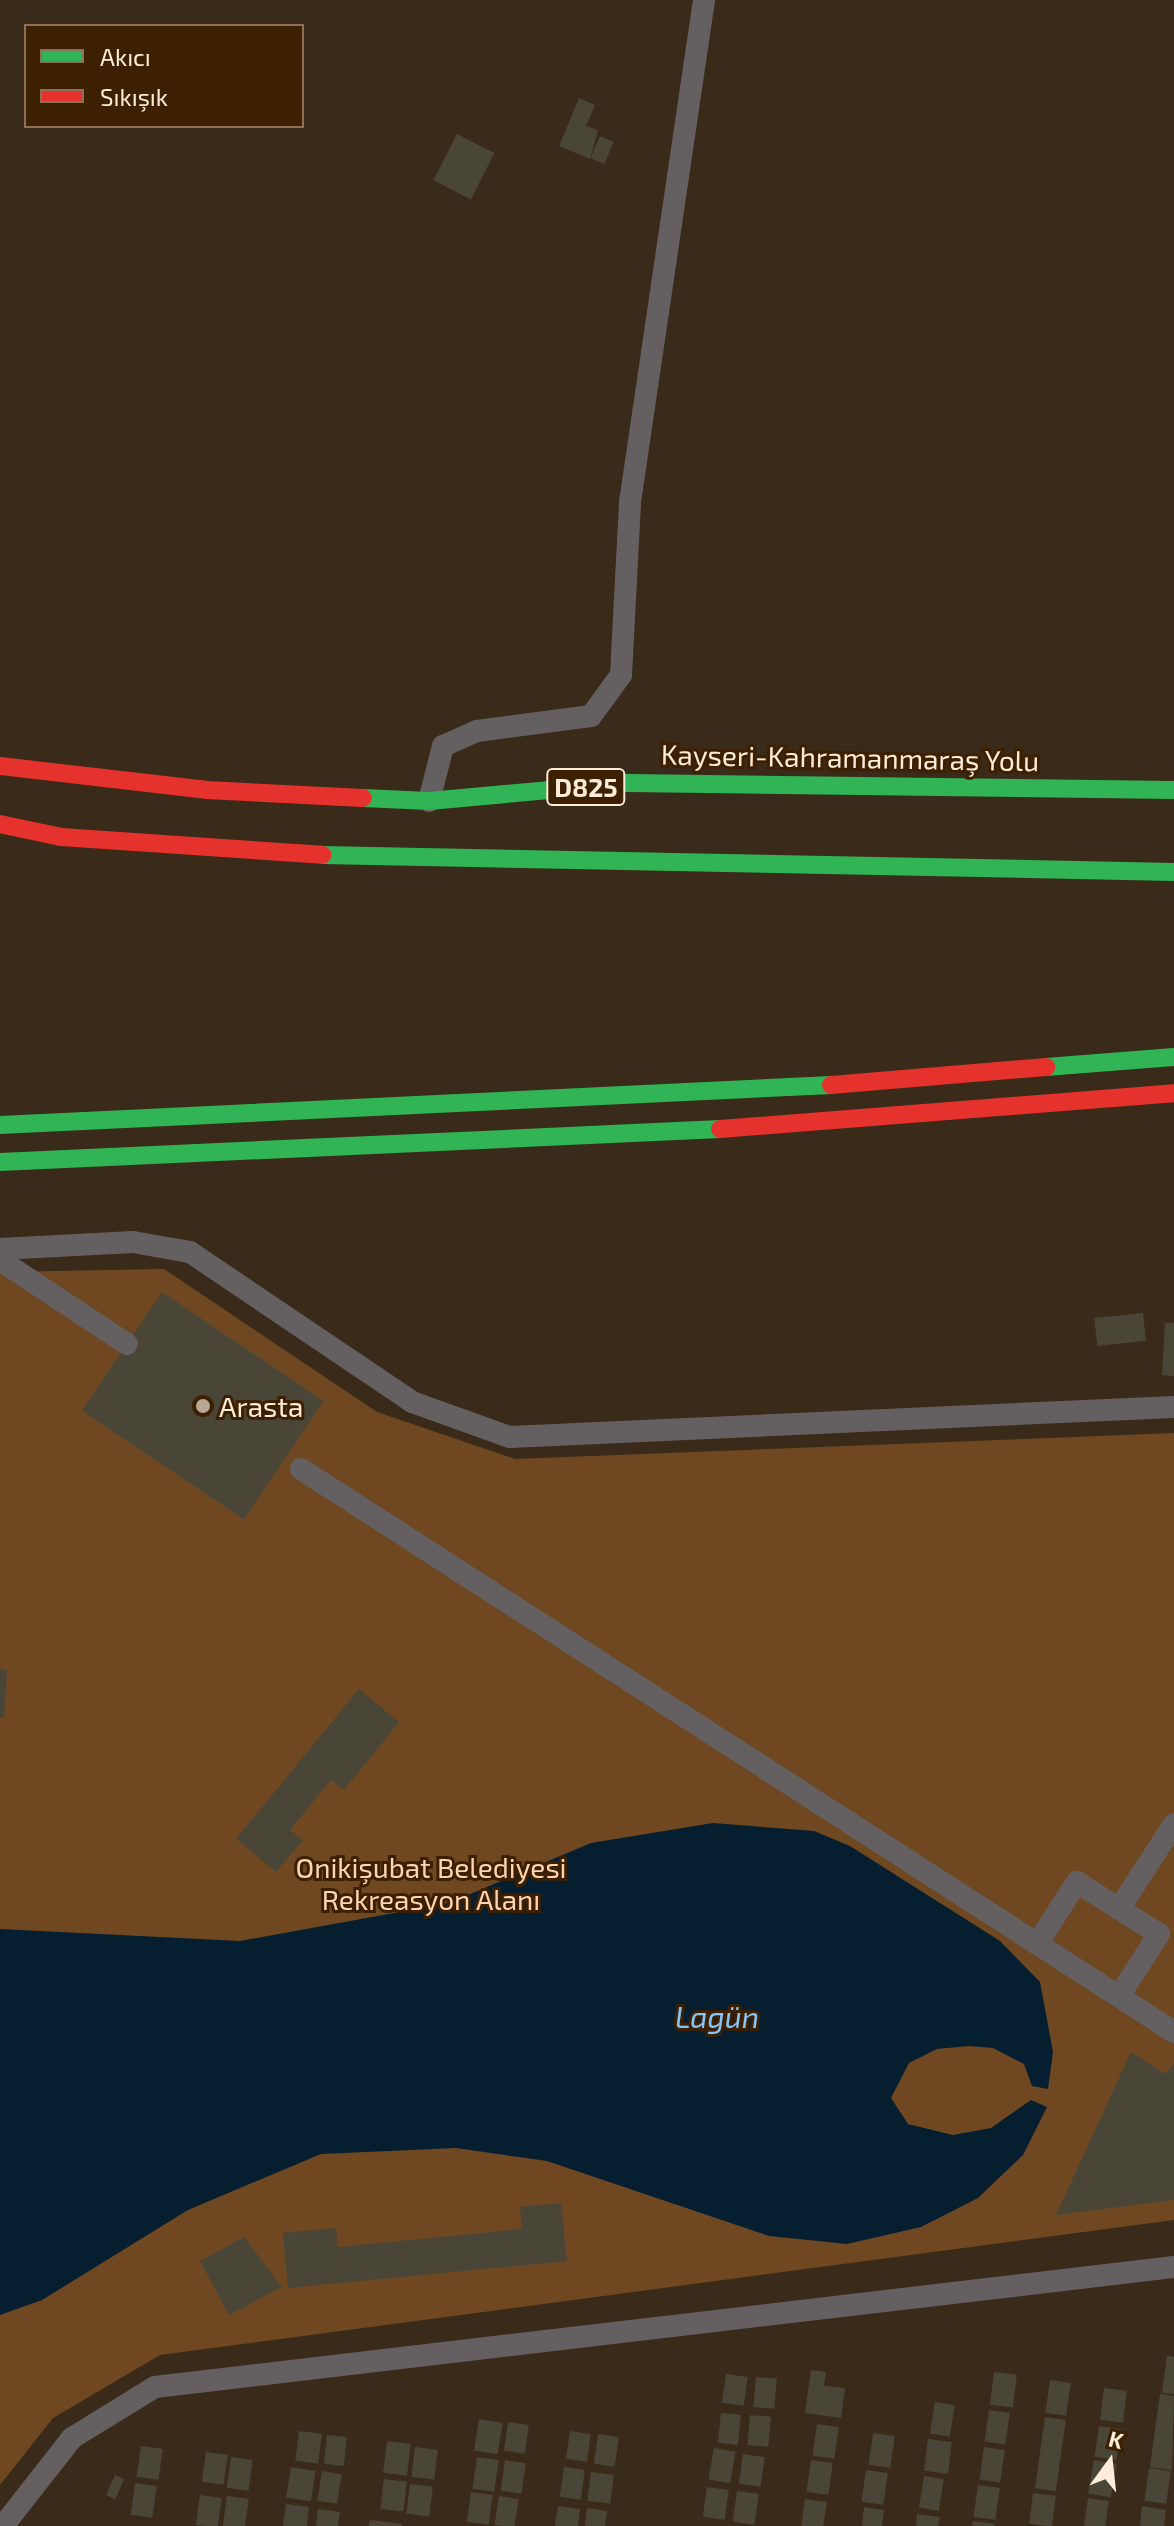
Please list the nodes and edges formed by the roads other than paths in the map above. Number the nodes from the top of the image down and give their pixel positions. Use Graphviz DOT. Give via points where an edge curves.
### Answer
graph roads {
  1 [pos="704,0"];
  2 [pos="0,766"];
  3 [pos="1174,777"];
  4 [pos="1086,788"];
  5 [pos="1174,790"];
  6 [pos="429,801"];
  7 [pos="0,824"];
  8 [pos="943,870"];
  9 [pos="1174,872"];
  10 [pos="1143,893"];
  11 [pos="1174,1057"];
  12 [pos="1174,1093"];
  13 [pos="0,1125"];
  14 [pos="0,1162"];
  15 [pos="0,1249"];
  16 [pos="0,1260"];
  17 [pos="127,1344"];
  18 [pos="1174,1407"];
  19 [pos="301,1469"];
  20 [pos="1174,1824"];
  21 [pos="1119,1909"];
  22 [pos="1037,1944"];
  23 [pos="1119,1996"];
  24 [pos="1174,2032"];
  25 [pos="1174,2267"];
  26 [pos="3,2526"];
  1 -- 6 [label="street" via="630,502 621,675 591,716 477,731 443,746"];
  2 -- 6 [label="main road, Kayseri-Kahramanmaraş Yolu / D825" via="206,790"];
  3 -- 4 [label="main road"];
  4 -- 5 [label="main road, Kayseri-Kahramanmaraş Yolu / D825"];
  4 -- 6 [label="main road, Kayseri-Kahramanmaraş Yolu / D825" via="628,783"];
  7 -- 8 [label="main road" via="61,837 252,854"];
  8 -- 9 [label="main road"];
  8 -- 10 [label="main road"];
  11 -- 13 [label="main road" via="691,1096"];
  12 -- 14 [label="main road" via="697,1131"];
  15 -- 18 [label="street" via="133,1242 190,1252 412,1402 510,1437"];
  16 -- 17 [label="street"];
  19 -- 22 [label="street"];
  20 -- 21 [label="street"];
  21 -- 22 [label="street" via="1077,1882"];
  21 -- 23 [label="street" via="1159,1934"];
  22 -- 23 [label="street"];
  23 -- 24 [label="street"];
  25 -- 26 [label="street" via="155,2387 72,2438"];
}
